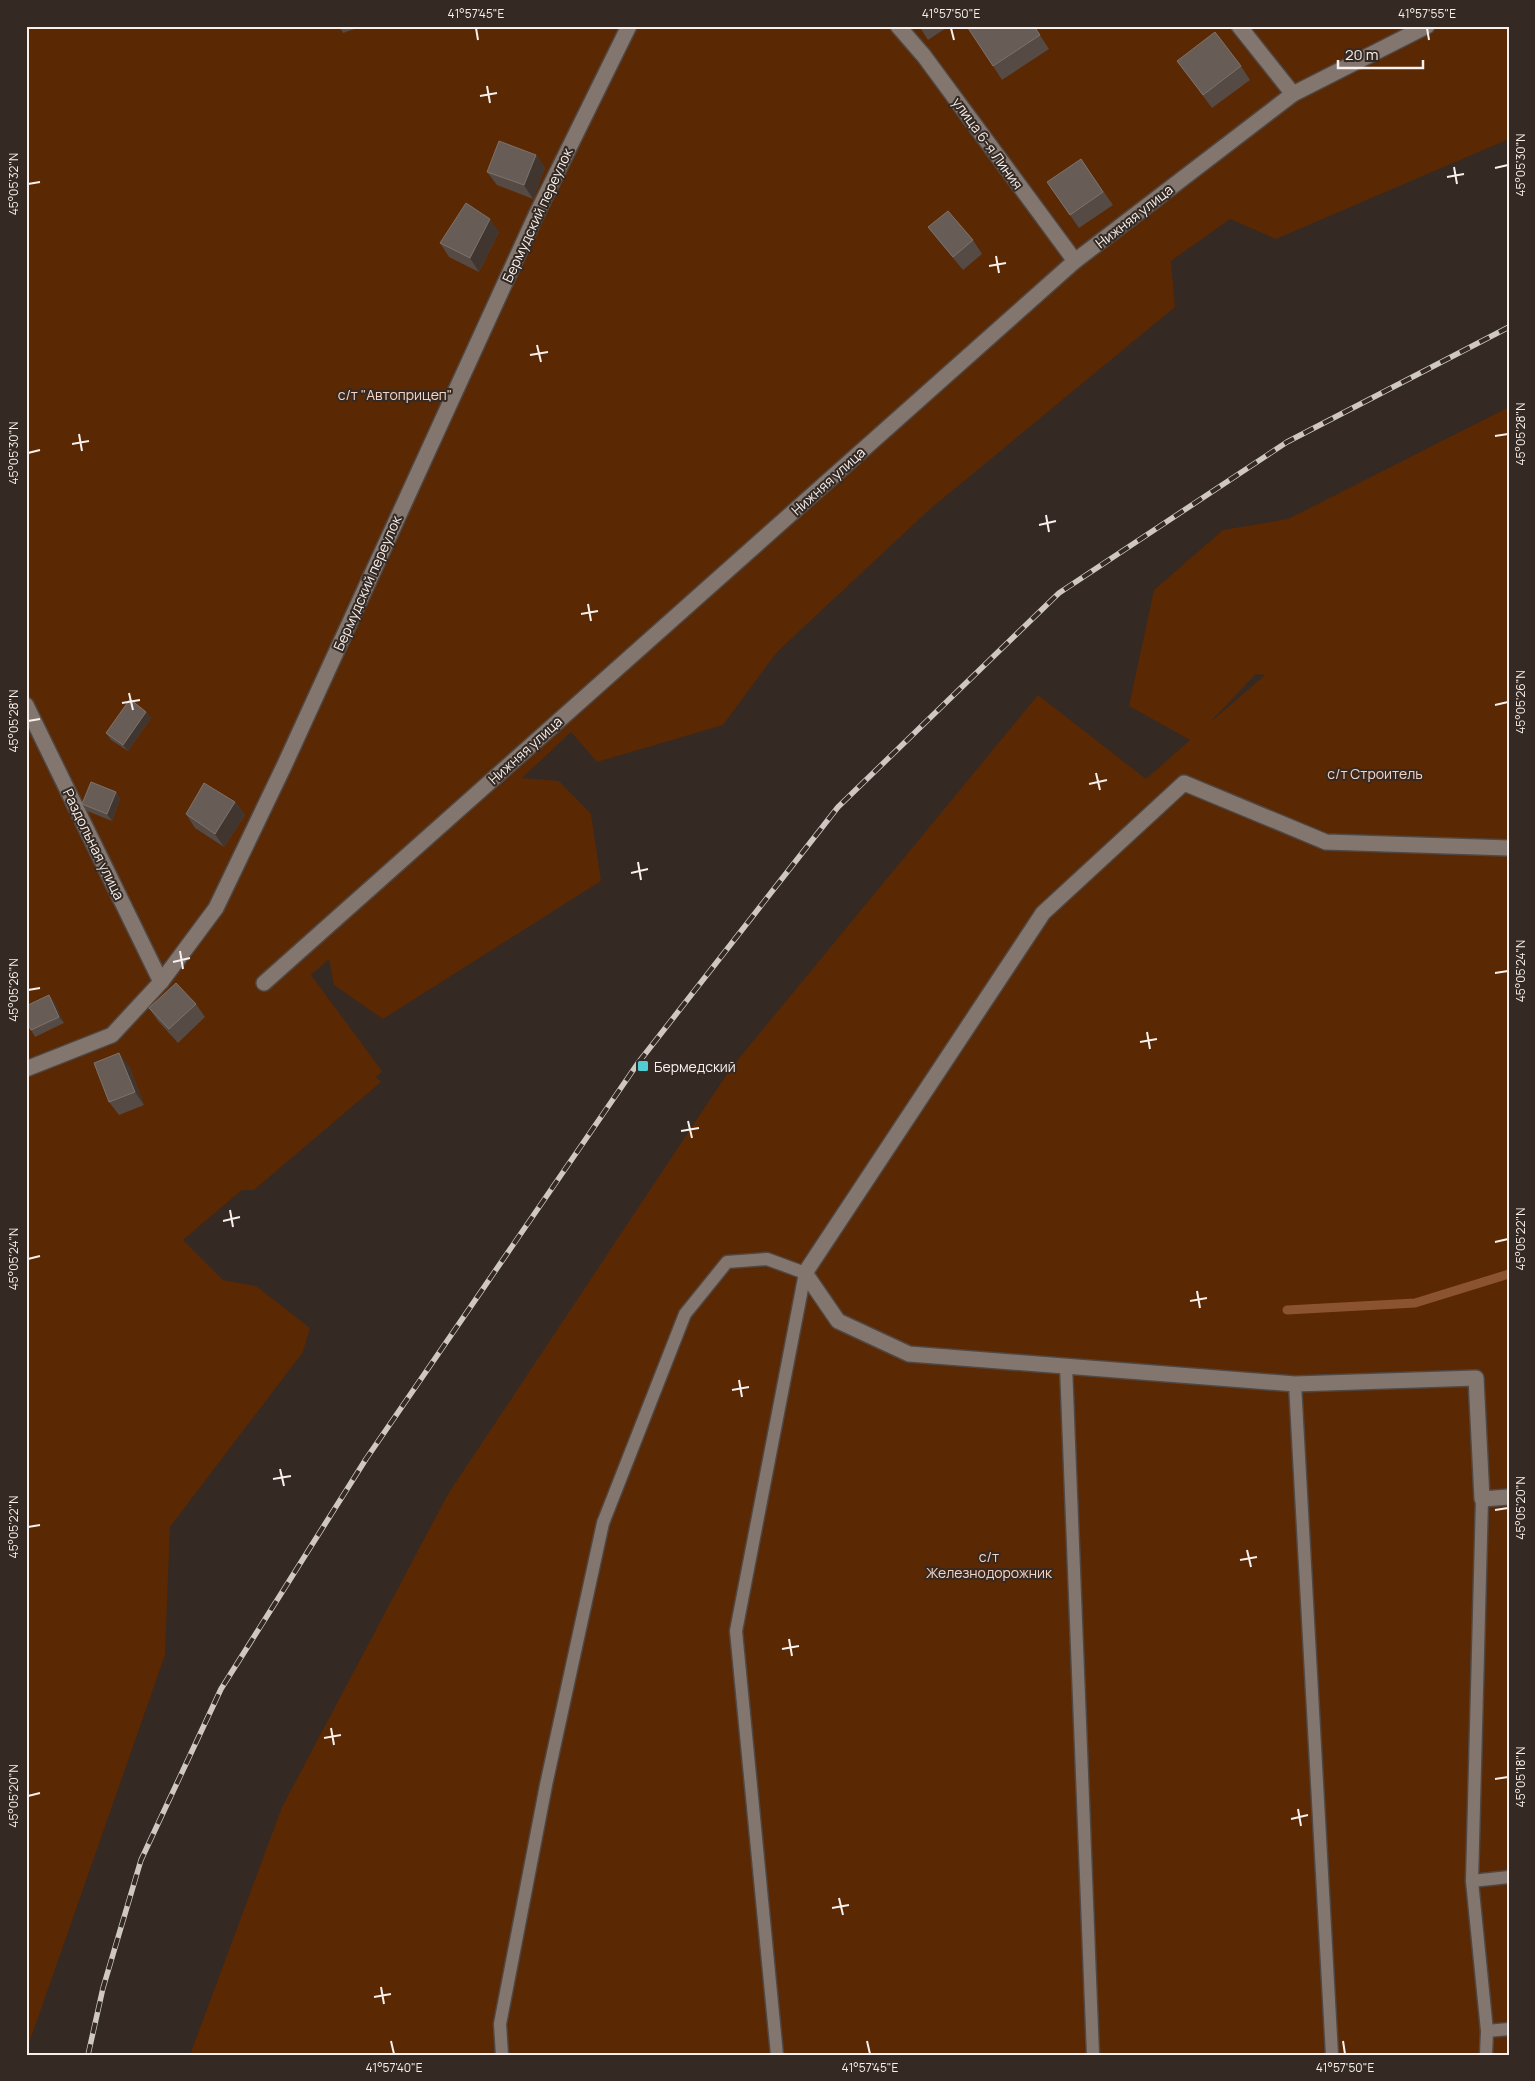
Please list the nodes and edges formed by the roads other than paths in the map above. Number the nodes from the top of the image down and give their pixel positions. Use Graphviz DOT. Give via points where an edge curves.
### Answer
graph roads {
  1 [pos="629,26"];
  2 [pos="898,26"];
  3 [pos="1240,26"];
  4 [pos="1427,26"];
  5 [pos="1293,94"];
  6 [pos="1075,261"];
  7 [pos="26,705"];
  8 [pos="1509,848"];
  9 [pos="161,982"];
  10 [pos="264,982"];
  11 [pos="26,1068"];
  12 [pos="806,1273"];
  13 [pos="1066,1366"];
  14 [pos="1295,1384"];
  15 [pos="1509,1497"];
  16 [pos="1482,1499"];
  17 [pos="1509,1877"];
  18 [pos="1472,1881"];
  19 [pos="1509,2029"];
  20 [pos="1487,2031"];
  21 [pos="502,2055"];
  22 [pos="776,2055"];
  23 [pos="1093,2055"];
  24 [pos="1332,2055"];
  25 [pos="1486,2055"];
  1 -- 9 [label="street, Бермудский переулок" via="536,215 216,908"];
  2 -- 6 [label="street, улица 6-я Линия" via="924,56"];
  3 -- 5 [label="street"];
  4 -- 5 [label="street, Нижняя улица"];
  5 -- 6 [label="street, Нижняя улица"];
  6 -- 10 [label="street, Нижняя улица"];
  7 -- 9 [label="street, Раздольная улица"];
  8 -- 12 [label="street" via="1326,842 1184,783 1043,913"];
  9 -- 11 [label="street, Бермудский переулок" via="112,1035"];
  12 -- 13 [label="street" via="838,1321 909,1354"];
  12 -- 21 [label="lane" via="767,1259 727,1262 685,1314 603,1523 546,1785 500,2024"];
  12 -- 22 [label="lane" via="736,1631"];
  13 -- 14 [label="street"];
  13 -- 23 [label="lane"];
  14 -- 16 [label="street" via="1476,1378"];
  14 -- 24 [label="lane"];
  15 -- 16 [label="street"];
  16 -- 18 [label="lane"];
  17 -- 18 [label="lane"];
  18 -- 20 [label="lane"];
  19 -- 20 [label="lane"];
  20 -- 25 [label="lane"];
}
